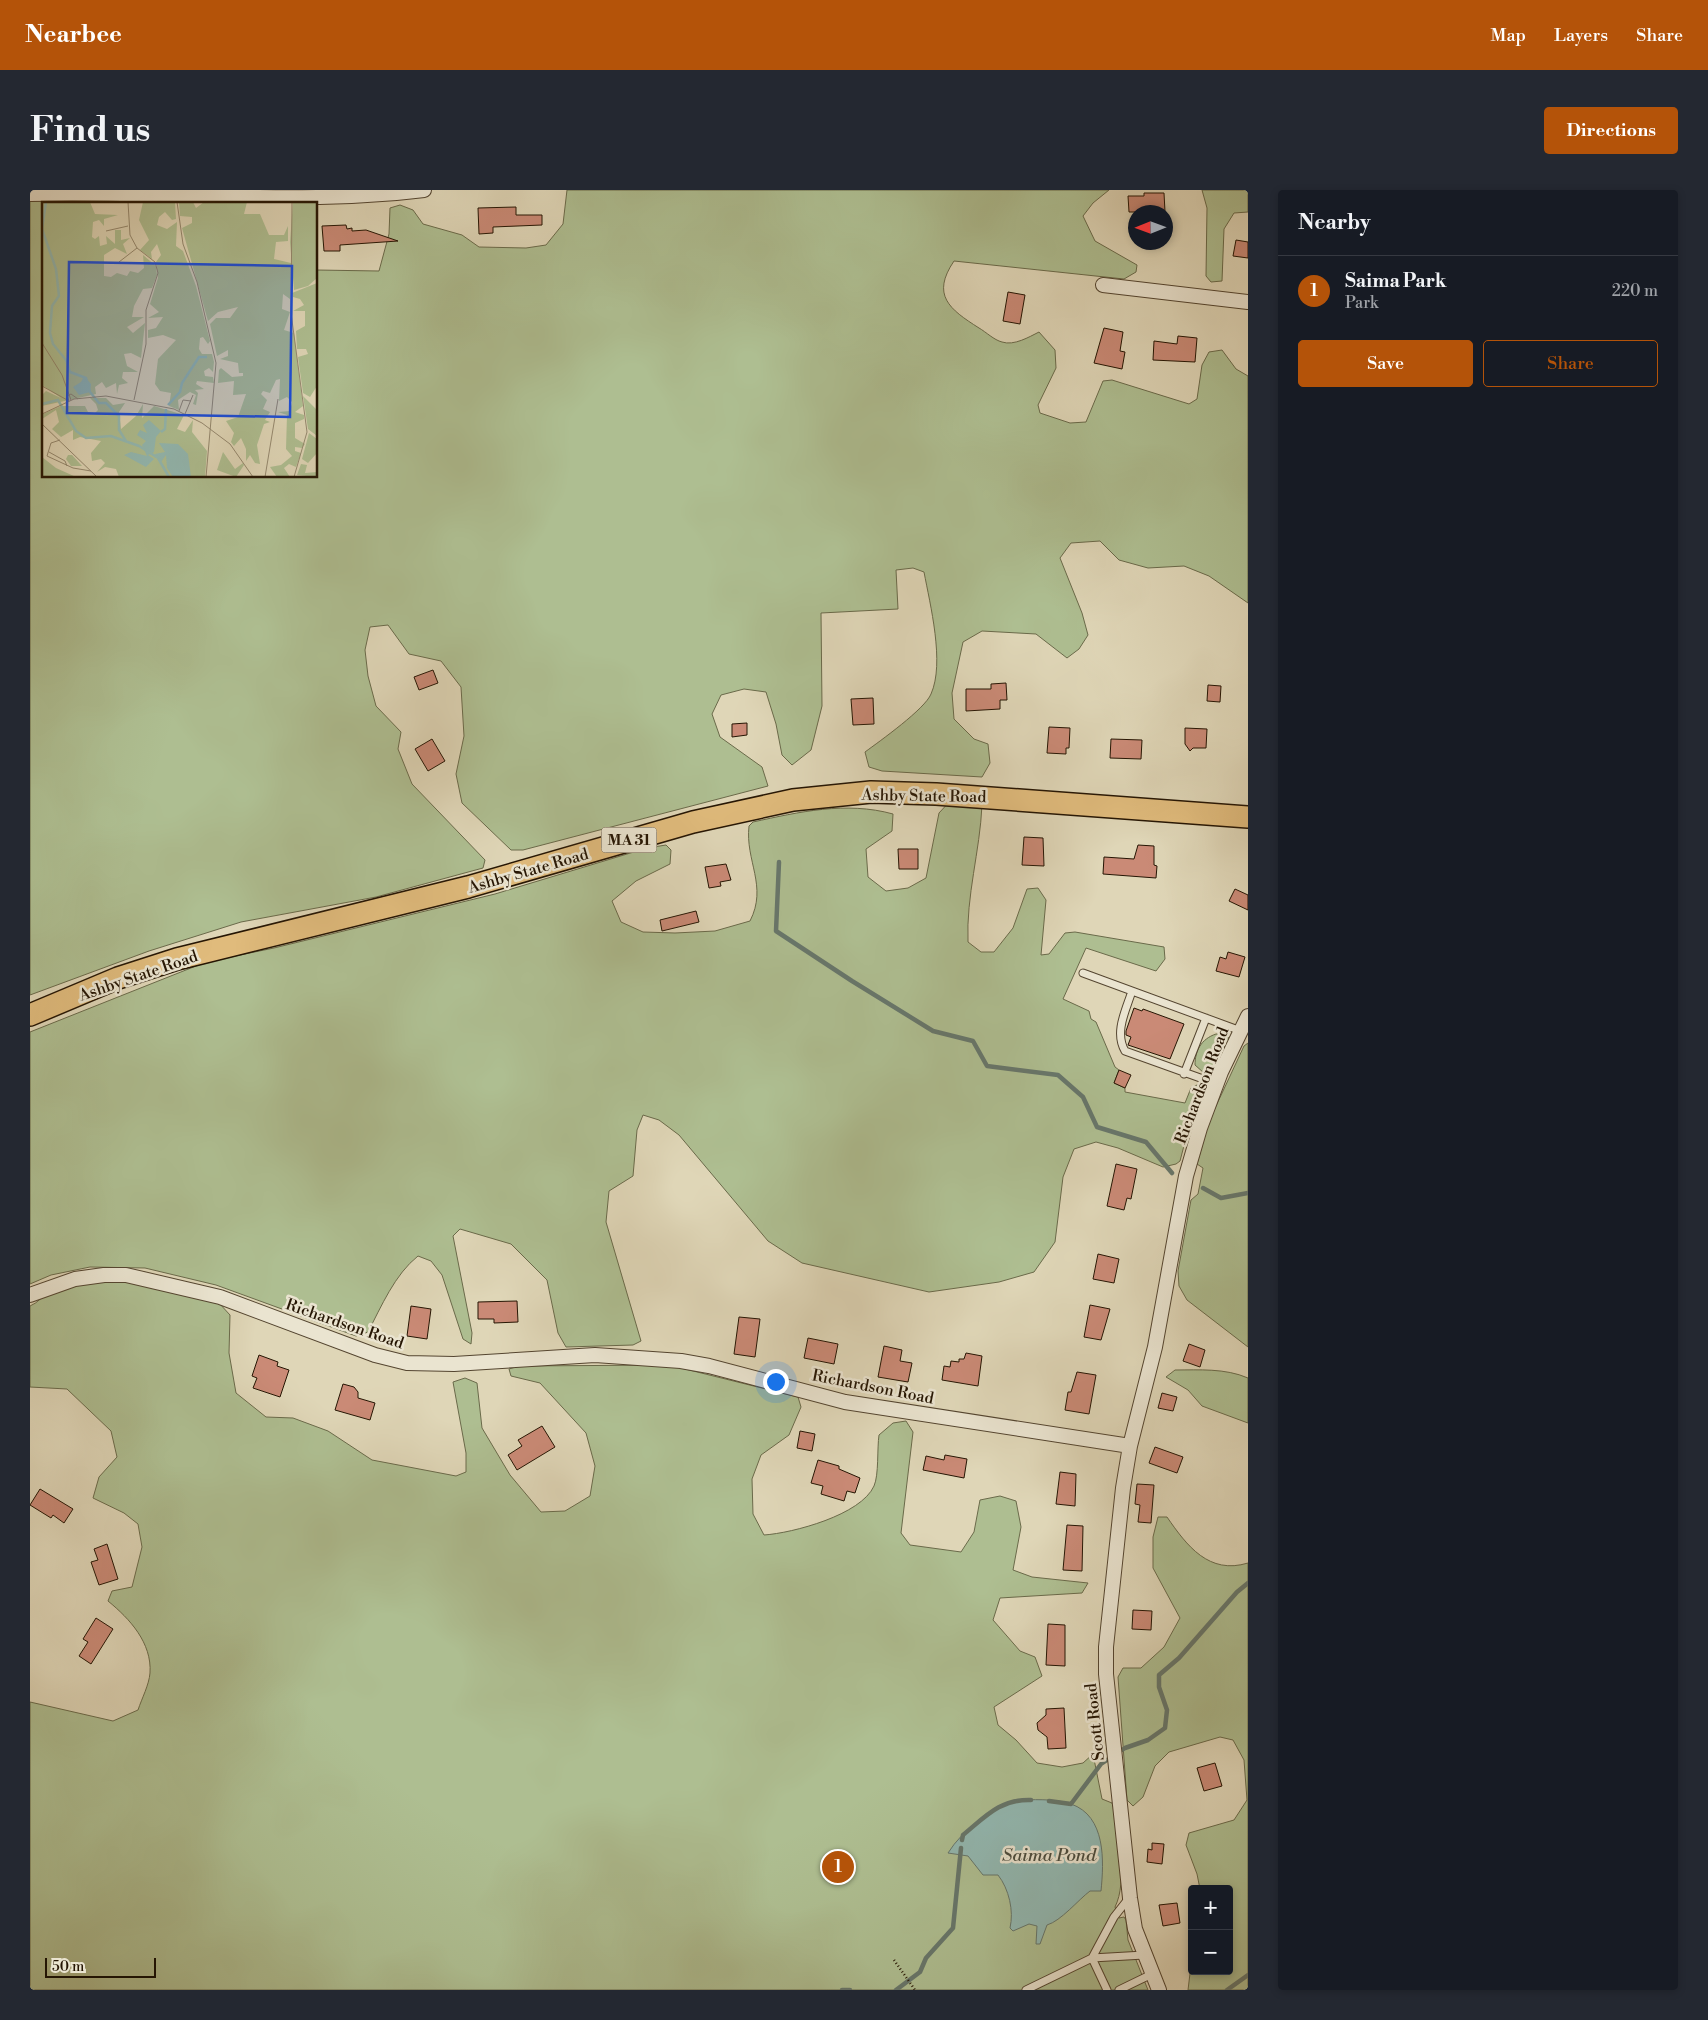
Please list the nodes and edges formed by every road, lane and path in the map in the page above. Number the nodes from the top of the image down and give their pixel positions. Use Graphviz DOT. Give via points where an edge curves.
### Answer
graph roads {
  1 [pos="424,190"];
  2 [pos="30,194"];
  3 [pos="1103,285"];
  4 [pos="1248,302"];
  5 [pos="1248,817"];
  6 [pos="1083,973"];
  7 [pos="1132,991"];
  8 [pos="30,1015"];
  9 [pos="1248,1016"];
  10 [pos="1206,1018"];
  11 [pos="1240,1031"];
  12 [pos="1184,1074"];
  13 [pos="1217,1084"];
  14 [pos="30,1295"];
  15 [pos="1130,1446"];
  16 [pos="1130,1898"];
  17 [pos="1144,1954"];
  18 [pos="1092,1958"];
  19 [pos="894,1960"];
  20 [pos="1152,1974"];
  21 [pos="915,1990"];
  22 [pos="1026,1990"];
  23 [pos="1107,1990"];
  24 [pos="1119,1990"];
  25 [pos="1145,1990"];
  26 [pos="1159,1990"];
  1 -- 2 [label="street" via="350,196 128,191"];
  3 -- 4 [label="street"];
  5 -- 8 [label="main road, Ashby State Road / MA 31" via="936,794 871,792 793,800 693,822 440,895 177,959 118,978"];
  6 -- 7 [label="lane"];
  7 -- 10 [label="lane"];
  7 -- 12 [label="lane" via="1120,1031 1125,1051"];
  9 -- 11 [label="street, Richardson Road"];
  10 -- 11 [label="lane"];
  10 -- 12 [label="lane"];
  11 -- 13 [label="street, Richardson Road"];
  12 -- 13 [label="lane"];
  13 -- 15 [label="street, Richardson Road" via="1186,1176 1155,1347"];
  14 -- 15 [label="street, Richardson Road" via="89,1276 140,1277 220,1297 375,1355 407,1363 454,1364 595,1355 681,1362 726,1370 845,1402"];
  15 -- 16 [label="street, Scott Road" via="1106,1647 1106,1674"];
  16 -- 17 [label="street, Scott Road" via="1135,1929"];
  16 -- 18 [label="lane" via="1114,1917"];
  17 -- 18 [label="lane"];
  17 -- 20 [label="street, Scott Road"];
  18 -- 22 [label="lane"];
  18 -- 23 [label="lane"];
  19 -- 21 [label="path"];
  20 -- 24 [label="lane"];
  20 -- 25 [label="street"];
  20 -- 26 [label="street, Scott Road"];
}
